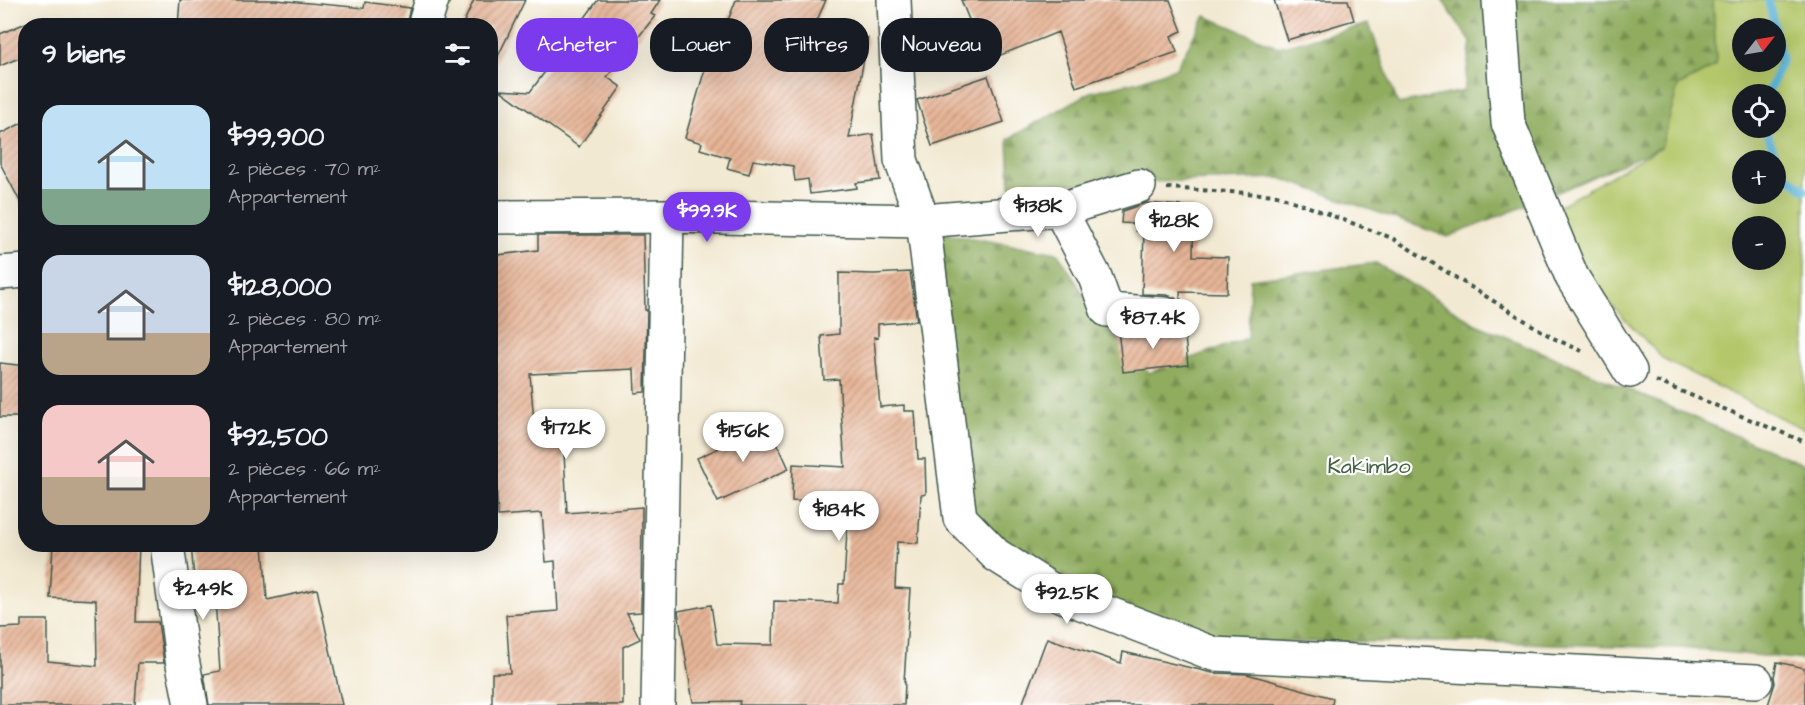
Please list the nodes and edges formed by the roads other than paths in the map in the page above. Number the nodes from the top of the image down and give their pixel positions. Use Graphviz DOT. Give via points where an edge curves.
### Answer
graph roads {
  1 [pos="432,0"];
  2 [pos="894,0"];
  3 [pos="1499,0"];
  4 [pos="426,18"];
  5 [pos="1139,186"];
  6 [pos="1060,210"];
  7 [pos="667,216"];
  8 [pos="498,218"];
  9 [pos="923,221"];
  10 [pos="18,272"];
  11 [pos="0,273"];
  12 [pos="1165,314"];
  13 [pos="1630,370"];
  14 [pos="168,552"];
  15 [pos="1756,681"];
  16 [pos="192,705"];
  17 [pos="658,705"];
  1 -- 4 [label="street"];
  2 -- 9 [label="street" via="900,160"];
  3 -- 13 [label="street" via="1508,123 1572,277"];
  5 -- 6 [label="street"];
  6 -- 9 [label="street"];
  6 -- 12 [label="street" via="1095,277 1107,310"];
  7 -- 8 [label="street"];
  7 -- 9 [label="street"];
  7 -- 17 [label="street"];
  9 -- 15 [label="street" via="960,518 996,555 1058,594 1214,654"];
  10 -- 11 [label="street"];
  14 -- 16 [label="street"];
}
